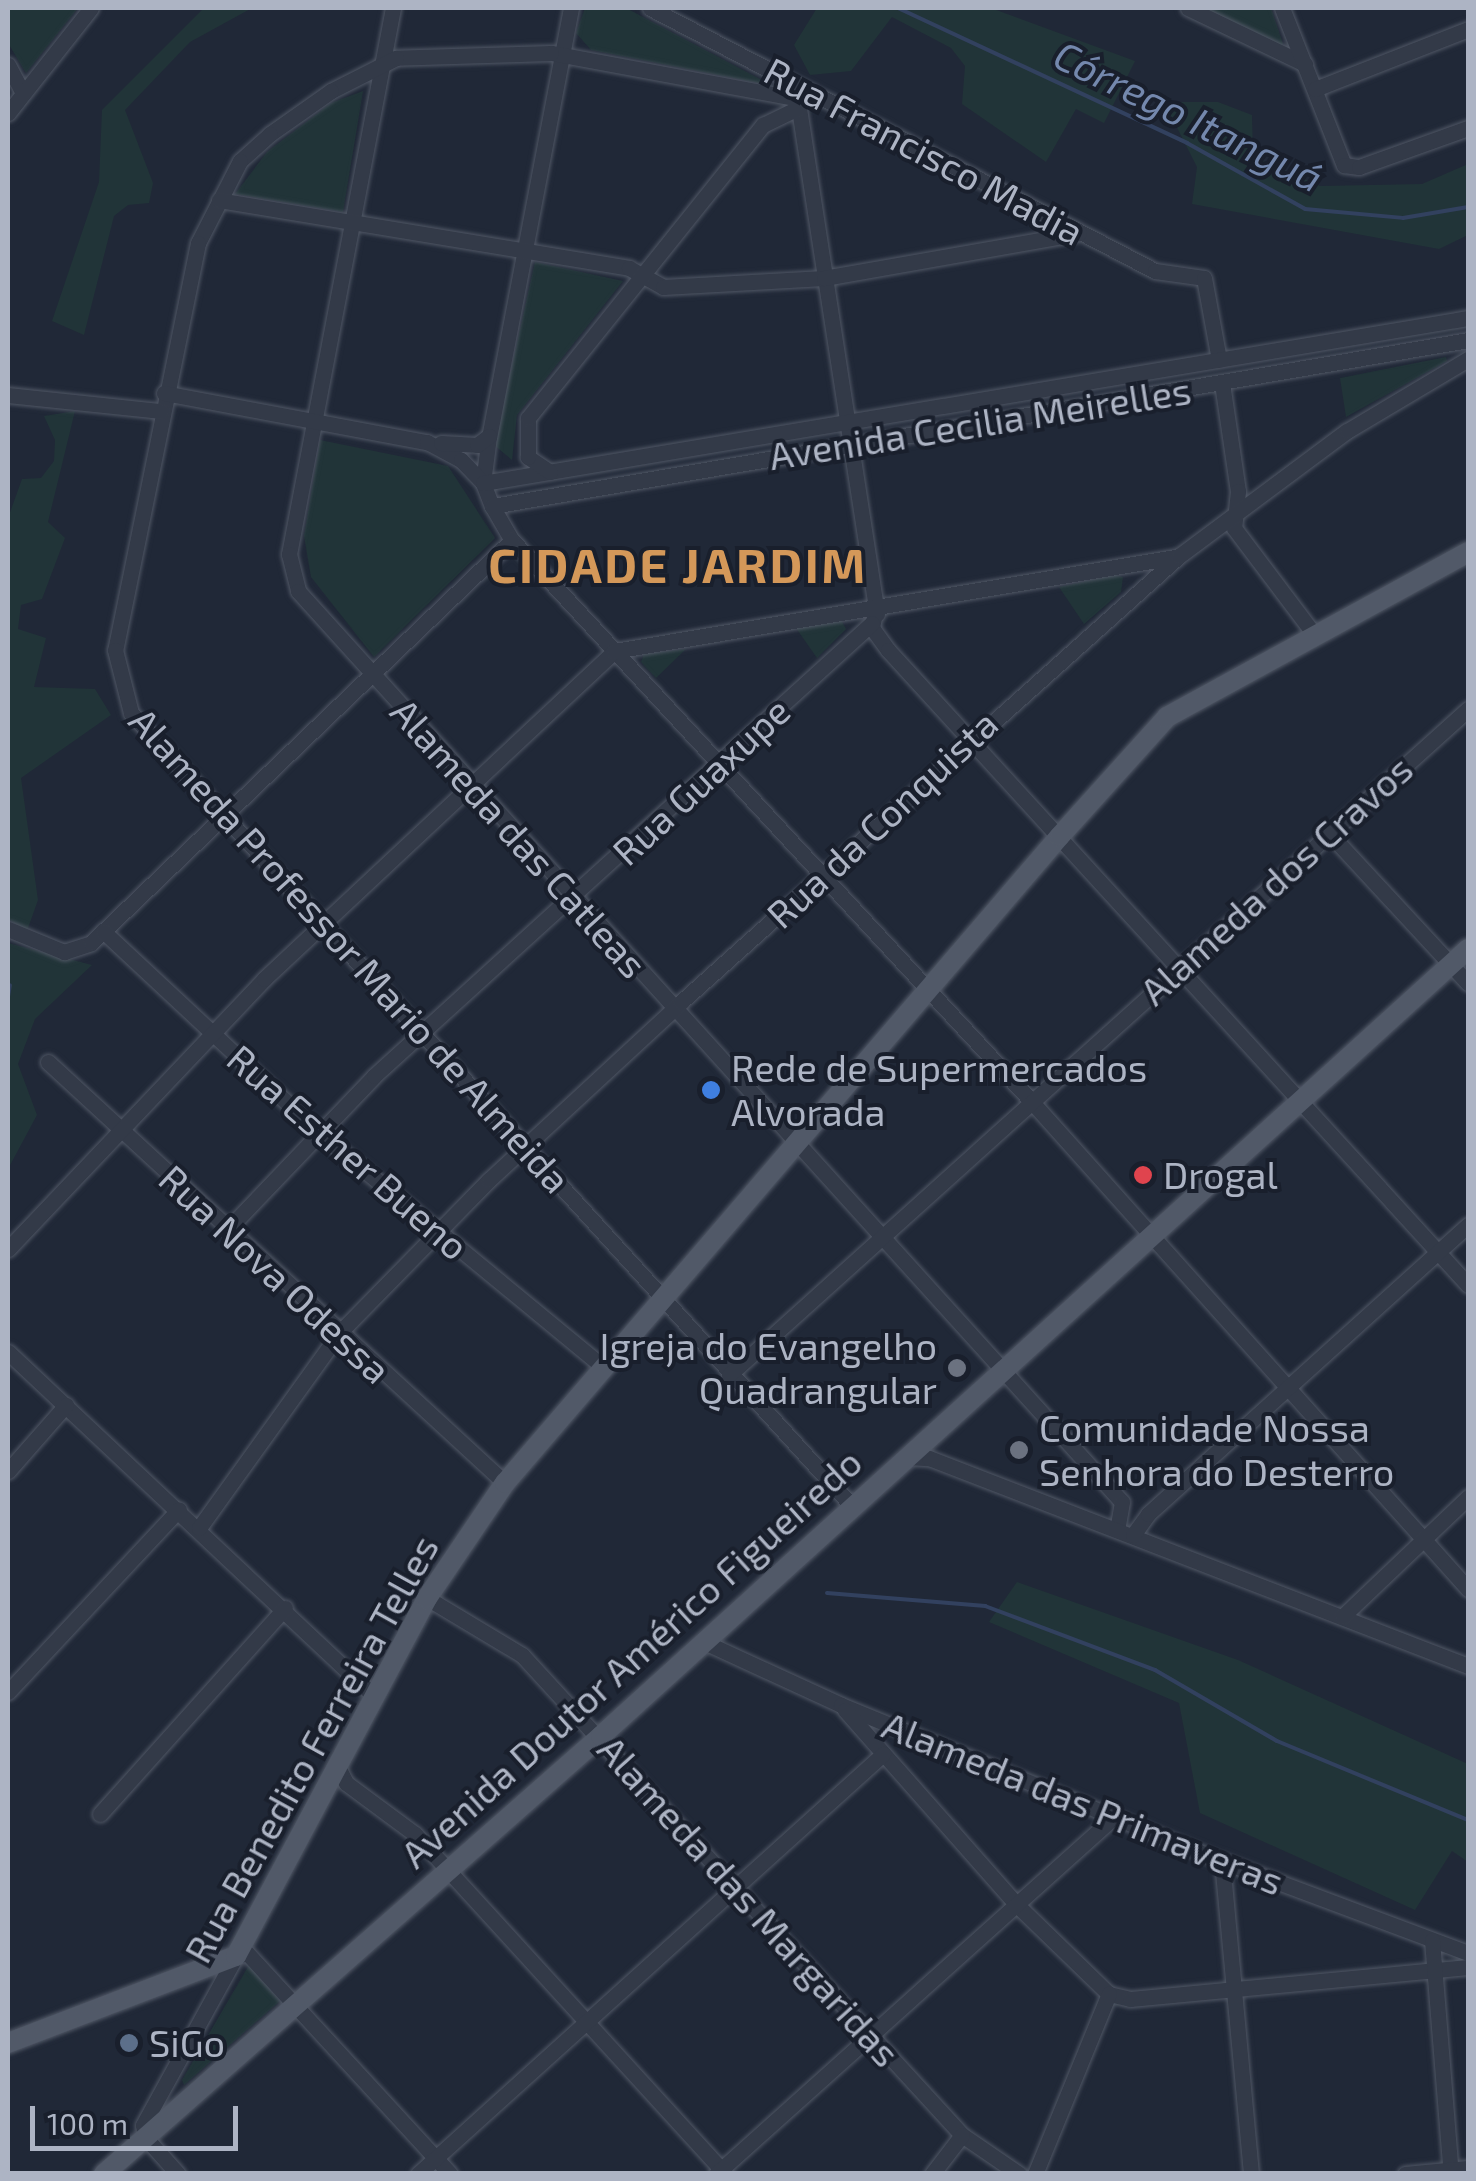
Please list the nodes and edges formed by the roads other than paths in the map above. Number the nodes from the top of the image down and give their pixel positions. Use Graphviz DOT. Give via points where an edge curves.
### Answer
graph roads {
  1 [pos="92,8"];
  2 [pos="394,8"];
  3 [pos="570,8"];
  4 [pos="650,8"];
  5 [pos="1188,8"];
  6 [pos="1282,8"];
  7 [pos="1468,28"];
  8 [pos="564,56"];
  9 [pos="1304,64"];
  10 [pos="8,65"];
  11 [pos="382,66"];
  12 [pos="1315,89"];
  13 [pos="24,93"];
  14 [pos="796,98"];
  15 [pos="8,113"];
  16 [pos="1468,128"];
  17 [pos="218,200"];
  18 [pos="350,222"];
  19 [pos="1079,233"];
  20 [pos="523,251"];
  21 [pos="639,274"];
  22 [pos="824,278"];
  23 [pos="1468,318"];
  24 [pos="1468,340"];
  25 [pos="1218,360"];
  26 [pos="1468,360"];
  27 [pos="1222,383"];
  28 [pos="164,393"];
  29 [pos="8,395"];
  30 [pos="161,411"];
  31 [pos="314,423"];
  32 [pos="845,424"];
  33 [pos="488,436"];
  34 [pos="426,442"];
  35 [pos="848,447"];
  36 [pos="552,472"];
  37 [pos="534,475"];
  38 [pos="483,483"];
  39 [pos="492,506"];
  40 [pos="1237,514"];
  41 [pos="512,540"];
  42 [pos="1468,552"];
  43 [pos="1179,556"];
  44 [pos="1111,569"];
  45 [pos="1143,586"];
  46 [pos="874,615"];
  47 [pos="1316,637"];
  48 [pos="614,651"];
  49 [pos="370,674"];
  50 [pos="1468,709"];
  51 [pos="967,739"];
  52 [pos="720,764"];
  53 [pos="472,785"];
  54 [pos="222,817"];
  55 [pos="1328,832"];
  56 [pos="1060,836"];
  57 [pos="822,875"];
  58 [pos="574,899"];
  59 [pos="322,925"];
  60 [pos="8,929"];
  61 [pos="103,930"];
  62 [pos="1468,949"];
  63 [pos="1180,964"];
  64 [pos="1452,964"];
  65 [pos="1468,983"];
  66 [pos="928,990"];
  67 [pos="674,1010"];
  68 [pos="422,1032"];
  69 [pos="213,1034"];
  70 [pos="48,1062"];
  71 [pos="1303,1100"];
  72 [pos="1032,1102"];
  73 [pos="118,1128"];
  74 [pos="323,1136"];
  75 [pos="793,1142"];
  76 [pos="526,1147"];
  77 [pos="1468,1225"];
  78 [pos="228,1229"];
  79 [pos="438,1231"];
  80 [pos="1152,1235"];
  81 [pos="880,1237"];
  82 [pos="8,1249"];
  83 [pos="1438,1252"];
  84 [pos="1468,1285"];
  85 [pos="660,1298"];
  86 [pos="340,1332"];
  87 [pos="8,1352"];
  88 [pos="602,1365"];
  89 [pos="1001,1373"];
  90 [pos="729,1375"];
  91 [pos="1288,1391"];
  92 [pos="66,1405"];
  93 [pos="907,1457"];
  94 [pos="8,1471"];
  95 [pos="505,1483"];
  96 [pos="1468,1498"];
  97 [pos="1122,1502"];
  98 [pos="851,1505"];
  99 [pos="178,1509"];
  100 [pos="1148,1514"];
  101 [pos="198,1528"];
  102 [pos="1125,1532"];
  103 [pos="1424,1538"];
  104 [pos="1468,1589"];
  105 [pos="427,1598"];
  106 [pos="285,1608"];
  107 [pos="1342,1617"];
  108 [pos="702,1641"];
  109 [pos="1468,1666"];
  110 [pos="8,1692"];
  111 [pos="374,1696"];
  112 [pos="840,1705"];
  113 [pos="876,1720"];
  114 [pos="865,1733"];
  115 [pos="601,1736"];
  116 [pos="883,1754"];
  117 [pos="338,1767"];
  118 [pos="100,1814"];
  119 [pos="1115,1816"];
  120 [pos="1222,1861"];
  121 [pos="448,1870"];
  122 [pos="736,1888"];
  123 [pos="1017,1906"];
  124 [pos="1432,1940"];
  125 [pos="1468,1953"];
  126 [pos="236,1956"];
  127 [pos="1468,1966"];
  128 [pos="1434,1969"];
  129 [pos="1232,1986"];
  130 [pos="1109,1994"];
  131 [pos="298,2004"];
  132 [pos="586,2024"];
  133 [pos="870,2035"];
  134 [pos="8,2043"];
  135 [pos="962,2135"];
  136 [pos="145,2138"];
  137 [pos="436,2157"];
  138 [pos="1468,2168"];
  139 [pos="1450,2171"];
  140 [pos="721,2172"];
  141 [pos="104,2174"];
  142 [pos="178,2174"];
  143 [pos="418,2174"];
  144 [pos="450,2174"];
  145 [pos="932,2174"];
  146 [pos="1019,2174"];
  147 [pos="1035,2174"];
  148 [pos="1251,2174"];
  149 [pos="1405,2174"];
  1 -- 13 [label="street"];
  2 -- 11 [label="street, Alameda das Catleas"];
  3 -- 8 [label="street"];
  4 -- 14 [label="street, Rua Francisco Madia"];
  5 -- 9 [label="street"];
  6 -- 9 [label="street"];
  7 -- 12 [label="street"];
  8 -- 11 [label="street, Alameda Professor Mario de Almeida" via="476,53 396,58"];
  8 -- 14 [label="street, Alameda Professor Mario de Almeida"];
  8 -- 20 [label="street"];
  9 -- 12 [label="street"];
  10 -- 13 [label="street"];
  11 -- 17 [label="street, Alameda Professor Mario de Almeida" via="331,90 270,134 240,162"];
  11 -- 18 [label="street, Alameda das Catleas"];
  12 -- 16 [label="street" via="1344,165 1359,166"];
  13 -- 15 [label="street"];
  14 -- 19 [label="street, Rua Francisco Madia"];
  14 -- 21 [label="street" via="762,125"];
  14 -- 22 [label="street"];
  17 -- 18 [label="street"];
  17 -- 28 [label="street, Alameda Professor Mario de Almeida" via="198,244"];
  18 -- 20 [label="street"];
  18 -- 31 [label="street, Alameda das Catleas"];
  19 -- 22 [label="street"];
  19 -- 25 [label="street, Rua Francisco Madia" via="1156,271 1204,278"];
  20 -- 21 [label="street"];
  20 -- 33 [label="street"];
  21 -- 22 [label="street" via="663,288"];
  21 -- 36 [label="street" via="528,418 528,457"];
  22 -- 32 [label="street"];
  23 -- 25 [label="street"];
  24 -- 27 [label="street, Avenida Cecilia Meirelles"];
  25 -- 32 [label="street"];
  26 -- 40 [label="street, Rua da Conquista" via="1348,431"];
  27 -- 35 [label="street, Avenida Cecilia Meirelles"];
  27 -- 40 [label="street"];
  28 -- 30 [label="street, Alameda Professor Mario de Almeida"];
  28 -- 31 [label="street"];
  29 -- 30 [label="street"];
  30 -- 54 [label="street, Alameda Professor Mario de Almeida" via="114,650 118,678 131,713"];
  31 -- 34 [label="street"];
  31 -- 49 [label="street, Alameda das Catleas" via="289,566 307,604"];
  32 -- 35 [label="street"];
  32 -- 36 [label="street"];
  33 -- 34 [label="street" via="477,445"];
  33 -- 37 [label="street" via="500,468"];
  33 -- 38 [label="street"];
  34 -- 38 [label="street" via="462,460"];
  35 -- 39 [label="street, Avenida Cecilia Meirelles"];
  35 -- 46 [label="street"];
  36 -- 37 [label="street"];
  37 -- 38 [label="street"];
  38 -- 39 [label="street"];
  39 -- 41 [label="street"];
  40 -- 43 [label="street, Rua da Conquista"];
  40 -- 47 [label="street" via="1234,528"];
  41 -- 48 [label="street"];
  41 -- 49 [label="street"];
  42 -- 47 [label="main road, Rua Benedito Ferreira Telles"];
  43 -- 44 [label="street"];
  43 -- 45 [label="street, Rua da Conquista"];
  44 -- 45 [label="street"];
  44 -- 46 [label="street"];
  45 -- 51 [label="street, Rua da Conquista"];
  46 -- 48 [label="street"];
  46 -- 51 [label="street" via="888,650"];
  46 -- 52 [label="street, Rua Guaxupe"];
  47 -- 56 [label="main road, Rua Benedito Ferreira Telles" via="1167,717"];
  48 -- 52 [label="street"];
  48 -- 53 [label="street"];
  49 -- 53 [label="street, Alameda das Catleas"];
  49 -- 54 [label="street"];
  50 -- 55 [label="street, Alameda dos Cravos"];
  51 -- 56 [label="street"];
  51 -- 57 [label="street, Rua da Conquista"];
  52 -- 57 [label="street"];
  52 -- 58 [label="street, Rua Guaxupe"];
  53 -- 58 [label="street, Alameda das Catleas"];
  53 -- 59 [label="street"];
  54 -- 59 [label="street, Alameda Professor Mario de Almeida"];
  54 -- 61 [label="street"];
  55 -- 63 [label="street, Alameda dos Cravos"];
  55 -- 64 [label="street"];
  56 -- 63 [label="street"];
  56 -- 66 [label="main road, Rua Benedito Ferreira Telles"];
  57 -- 66 [label="street"];
  57 -- 67 [label="street, Rua da Conquista"];
  58 -- 67 [label="street, Alameda das Catleas"];
  58 -- 68 [label="street, Rua Guaxupe"];
  59 -- 68 [label="street, Alameda Professor Mario de Almeida"];
  59 -- 69 [label="street"];
  60 -- 61 [label="street" via="64,952 78,950"];
  61 -- 69 [label="street, Rua Esther Bueno"];
  62 -- 64 [label="main road, Avenida Doutor Américo Figueiredo"];
  63 -- 71 [label="street"];
  63 -- 72 [label="street, Alameda dos Cravos"];
  64 -- 65 [label="street"];
  64 -- 71 [label="main road, Avenida Doutor Américo Figueiredo"];
  66 -- 72 [label="street"];
  66 -- 75 [label="main road, Rua Benedito Ferreira Telles"];
  67 -- 75 [label="street, Alameda das Catleas"];
  67 -- 76 [label="street, Rua da Conquista"];
  68 -- 74 [label="street, Rua Guaxupe"];
  68 -- 76 [label="street, Alameda Professor Mario de Almeida"];
  69 -- 73 [label="street"];
  69 -- 74 [label="street, Rua Esther Bueno"];
  70 -- 73 [label="street, Rua Nova Odessa"];
  71 -- 80 [label="main road, Avenida Doutor Américo Figueiredo"];
  71 -- 83 [label="street"];
  72 -- 80 [label="street"];
  72 -- 81 [label="street, Alameda dos Cravos"];
  73 -- 78 [label="street, Rua Nova Odessa"];
  73 -- 82 [label="street"];
  74 -- 78 [label="street, Rua Guaxupe"];
  74 -- 79 [label="street, Rua Esther Bueno"];
  75 -- 81 [label="street, Alameda das Catleas"];
  75 -- 85 [label="main road, Rua Benedito Ferreira Telles"];
  76 -- 79 [label="street, Rua da Conquista"];
  76 -- 85 [label="street, Alameda Professor Mario de Almeida"];
  77 -- 83 [label="street"];
  78 -- 86 [label="street, Rua Nova Odessa"];
  79 -- 86 [label="street, Rua da Conquista"];
  79 -- 88 [label="street, Rua Esther Bueno"];
  80 -- 89 [label="main road, Avenida Doutor Américo Figueiredo"];
  80 -- 91 [label="street"];
  81 -- 89 [label="street, Alameda das Catleas"];
  81 -- 90 [label="street, Alameda dos Cravos"];
  83 -- 84 [label="street"];
  83 -- 91 [label="street"];
  85 -- 88 [label="main road, Rua Benedito Ferreira Telles"];
  85 -- 90 [label="street, Alameda Professor Mario de Almeida"];
  86 -- 95 [label="street, Rua Nova Odessa"];
  86 -- 101 [label="street, Rua da Conquista"];
  87 -- 92 [label="street"];
  88 -- 95 [label="main road, Rua Benedito Ferreira Telles"];
  89 -- 93 [label="main road, Avenida Doutor Américo Figueiredo"];
  89 -- 97 [label="street, Alameda das Catleas"];
  90 -- 98 [label="street, Alameda Professor Mario de Almeida"];
  91 -- 100 [label="street"];
  91 -- 103 [label="street"];
  92 -- 94 [label="street"];
  92 -- 99 [label="street"];
  93 -- 98 [label="main road, Avenida Doutor Américo Figueiredo"];
  93 -- 102 [label="street" via="929,1458"];
  95 -- 105 [label="main road, Rua Benedito Ferreira Telles"];
  96 -- 103 [label="street"];
  97 -- 100 [label="street" via="1136,1515"];
  97 -- 102 [label="street"];
  98 -- 108 [label="main road, Avenida Doutor Américo Figueiredo"];
  99 -- 101 [label="street"];
  99 -- 110 [label="street"];
  100 -- 102 [label="street"];
  101 -- 106 [label="street"];
  102 -- 107 [label="street"];
  103 -- 104 [label="street"];
  103 -- 107 [label="street"];
  105 -- 111 [label="main road, Rua Benedito Ferreira Telles"];
  105 -- 115 [label="street, Alameda das Margaridas" via="522,1655"];
  106 -- 111 [label="street"];
  106 -- 118 [label="street"];
  107 -- 109 [label="street"];
  108 -- 112 [label="street, Alameda das Primaveras"];
  108 -- 115 [label="main road, Avenida Doutor Américo Figueiredo"];
  111 -- 117 [label="main road, Rua Benedito Ferreira Telles"];
  112 -- 113 [label="street, Alameda das Primaveras"];
  112 -- 114 [label="street"];
  113 -- 114 [label="street"];
  113 -- 119 [label="street, Alameda das Primaveras"];
  114 -- 116 [label="street"];
  115 -- 121 [label="main road, Avenida Doutor Américo Figueiredo"];
  115 -- 122 [label="street, Alameda das Margaridas"];
  116 -- 122 [label="street"];
  116 -- 123 [label="street"];
  117 -- 121 [label="street" via="346,1784 414,1834"];
  117 -- 126 [label="main road, Rua Benedito Ferreira Telles"];
  119 -- 120 [label="street, Alameda das Primaveras"];
  119 -- 123 [label="street"];
  120 -- 124 [label="street, Alameda das Primaveras"];
  120 -- 129 [label="street"];
  121 -- 131 [label="main road, Avenida Doutor Américo Figueiredo"];
  121 -- 132 [label="street"];
  122 -- 132 [label="street"];
  122 -- 133 [label="street, Alameda das Margaridas"];
  123 -- 130 [label="street"];
  123 -- 133 [label="street"];
  124 -- 125 [label="street, Alameda das Primaveras"];
  124 -- 128 [label="street"];
  126 -- 131 [label="street" via="253,1955"];
  126 -- 134 [label="main road"];
  126 -- 136 [label="street, Rua Benedito Ferreira Telles" via="143,2125"];
  127 -- 128 [label="street"];
  128 -- 129 [label="street"];
  128 -- 139 [label="street"];
  129 -- 130 [label="street" via="1130,1999"];
  129 -- 148 [label="street"];
  130 -- 147 [label="street"];
  131 -- 136 [label="main road, Avenida Doutor Américo Figueiredo"];
  131 -- 137 [label="street"];
  132 -- 137 [label="street"];
  132 -- 140 [label="street"];
  133 -- 135 [label="street, Alameda das Margaridas"];
  133 -- 140 [label="street"];
  135 -- 145 [label="street"];
  135 -- 146 [label="street, Alameda das Margaridas"];
  136 -- 141 [label="main road, Avenida Doutor Américo Figueiredo"];
  136 -- 142 [label="street"];
  137 -- 143 [label="street"];
  137 -- 144 [label="street"];
  138 -- 139 [label="street"];
  139 -- 149 [label="street"];
}
